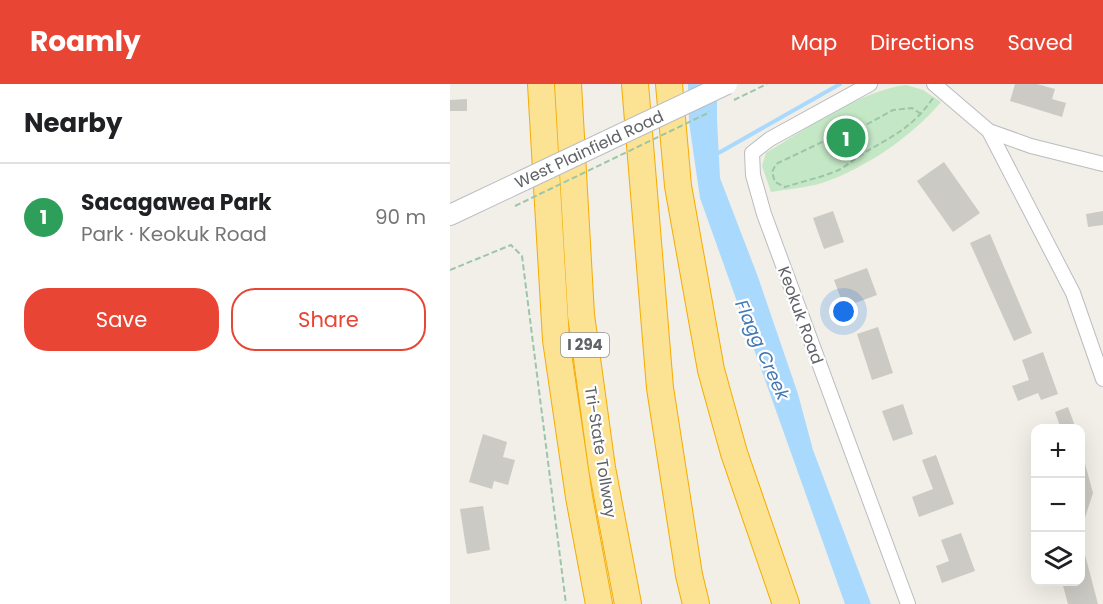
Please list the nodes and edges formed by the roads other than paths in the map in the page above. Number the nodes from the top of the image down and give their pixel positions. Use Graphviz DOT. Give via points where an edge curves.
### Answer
graph roads {
  1 [pos="541,84"];
  2 [pos="568,84"];
  3 [pos="634,84"];
  4 [pos="669,84"];
  5 [pos="728,84"];
  6 [pos="870,84"];
  7 [pos="936,86"];
  8 [pos="989,131"];
  9 [pos="1103,165"];
  10 [pos="450,215"];
  11 [pos="1103,379"];
  12 [pos="764,543"];
  13 [pos="599,604"];
  14 [pos="628,604"];
  15 [pos="696,604"];
  16 [pos="777,604"];
  17 [pos="786,604"];
  18 [pos="908,604"];
  1 -- 13 [label="highway, Tri-State Tollway / I 294" via="556,339"];
  2 -- 14 [label="highway, Tri-State Tollway / I 294" via="581,315 602,468"];
  3 -- 15 [label="highway" via="660,388"];
  4 -- 12 [label="highway" via="678,186 711,370"];
  5 -- 10 [label="main road, West Plainfield Road, bridge"];
  6 -- 18 [label="street, Keokuk Road" via="770,139 752,153 753,175"];
  7 -- 8 [label="street"];
  8 -- 9 [label="street"];
  8 -- 11 [label="street" via="1073,292"];
  12 -- 16 [label="highway"];
  12 -- 17 [label="highway"];
}
